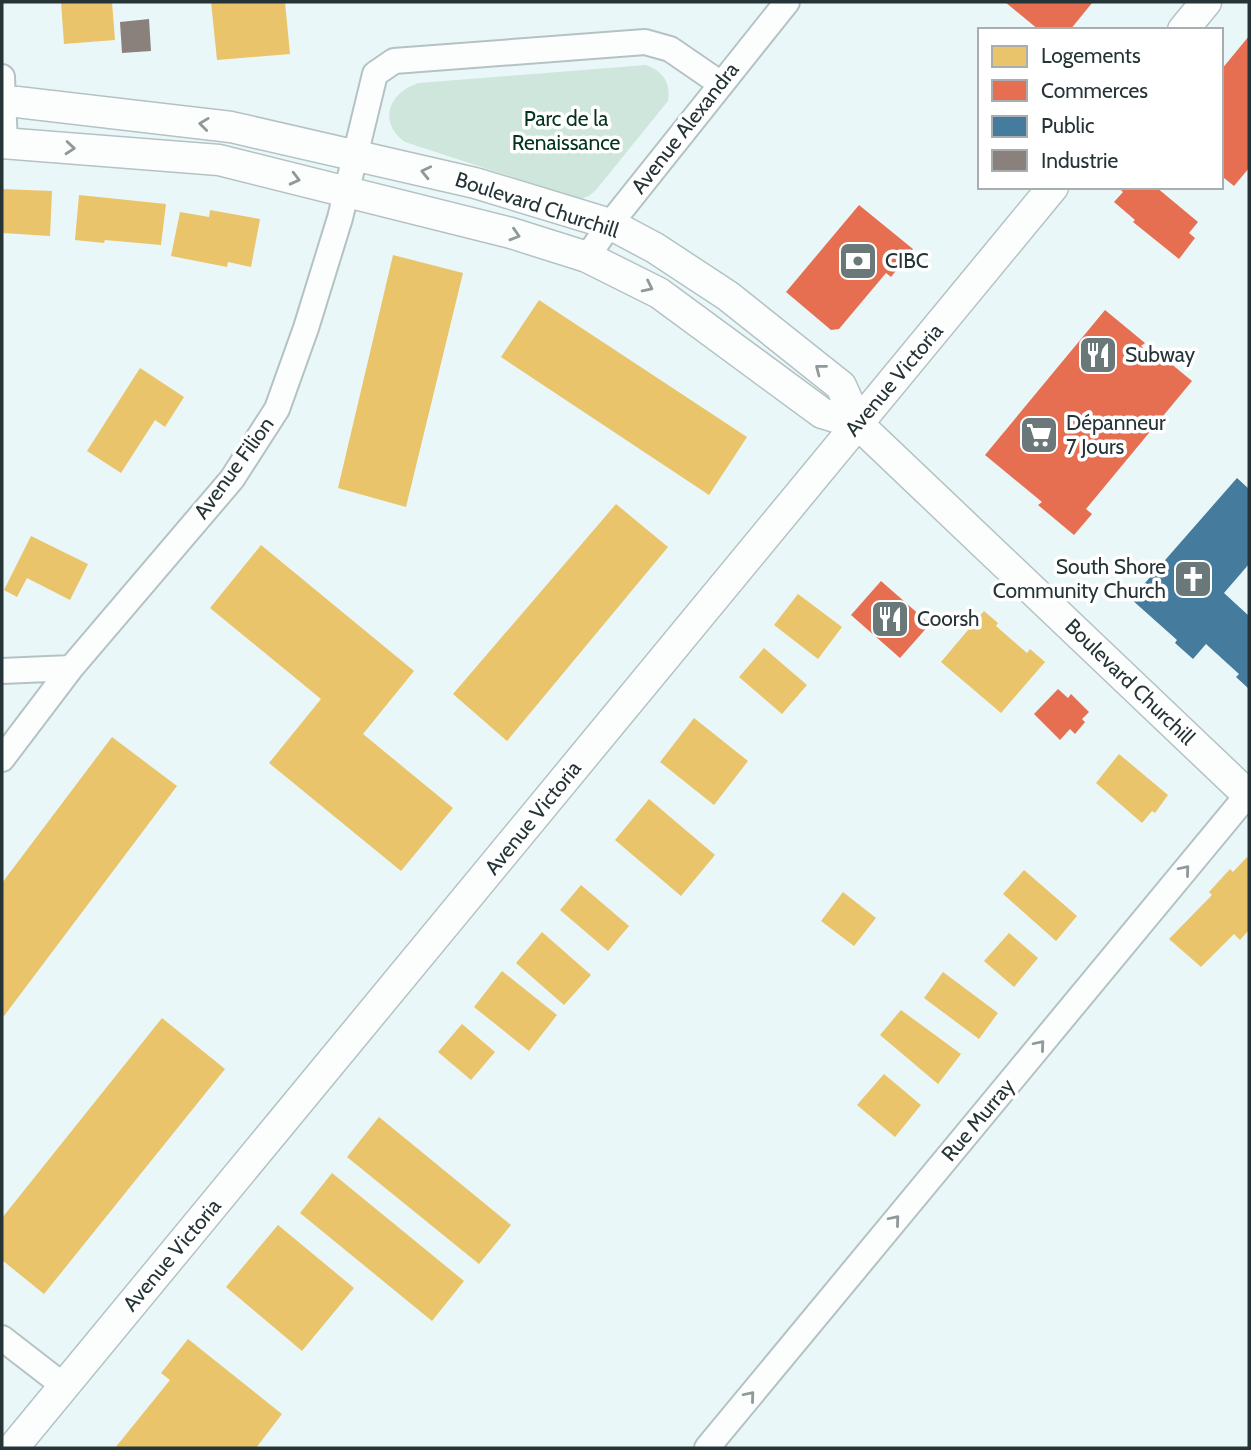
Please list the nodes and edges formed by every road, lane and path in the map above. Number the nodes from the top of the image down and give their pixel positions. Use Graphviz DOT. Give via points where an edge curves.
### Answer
graph roads {
  1 [pos="787,2"];
  2 [pos="1206,2"];
  3 [pos="1185,28"];
  4 [pos="721,83"];
  5 [pos="2,94"];
  6 [pos="4,143"];
  7 [pos="355,155"];
  8 [pos="1051,189"];
  9 [pos="347,192"];
  10 [pos="610,224"];
  11 [pos="587,257"];
  12 [pos="858,424"];
  13 [pos="71,668"];
  14 [pos="2,671"];
  15 [pos="2,759"];
  16 [pos="1249,794"];
  17 [pos="2,1338"];
  18 [pos="64,1386"];
  19 [pos="13,1448"];
  20 [pos="707,1448"];
  1 -- 4 [label="street, Avenue Alexandra"];
  2 -- 3 [label="street"];
  4 -- 7 [label="street" via="670,49 645,42 394,61 375,74"];
  4 -- 10 [label="street, Avenue Alexandra"];
  5 -- 6 [label="street, Boulevard Churchill"];
  7 -- 5 [label="street, Boulevard Churchill, one-way" via="231,127 17,102"];
  6 -- 9 [label="street, Boulevard Churchill, one-way" via="219,160"];
  7 -- 9 [label="street"];
  10 -- 7 [label="street, Boulevard Churchill, one-way" via="475,183"];
  8 -- 12 [label="street, Avenue Victoria"];
  9 -- 11 [label="street, Boulevard Churchill, one-way"];
  9 -- 13 [label="street, Avenue Filion" via="277,409 232,479"];
  10 -- 11 [label="street, Avenue Alexandra"];
  12 -- 10 [label="street, Boulevard Churchill, one-way" via="841,386 728,296"];
  11 -- 12 [label="street, Boulevard Churchill, one-way" via="659,293 822,413"];
  12 -- 16 [label="street, Boulevard Churchill"];
  12 -- 18 [label="street, Avenue Victoria"];
  13 -- 14 [label="street"];
  13 -- 15 [label="street, Avenue Filion"];
  20 -- 16 [label="street, Rue Murray, one-way"];
  17 -- 18 [label="street"];
  18 -- 19 [label="street, Avenue Victoria"];
}
